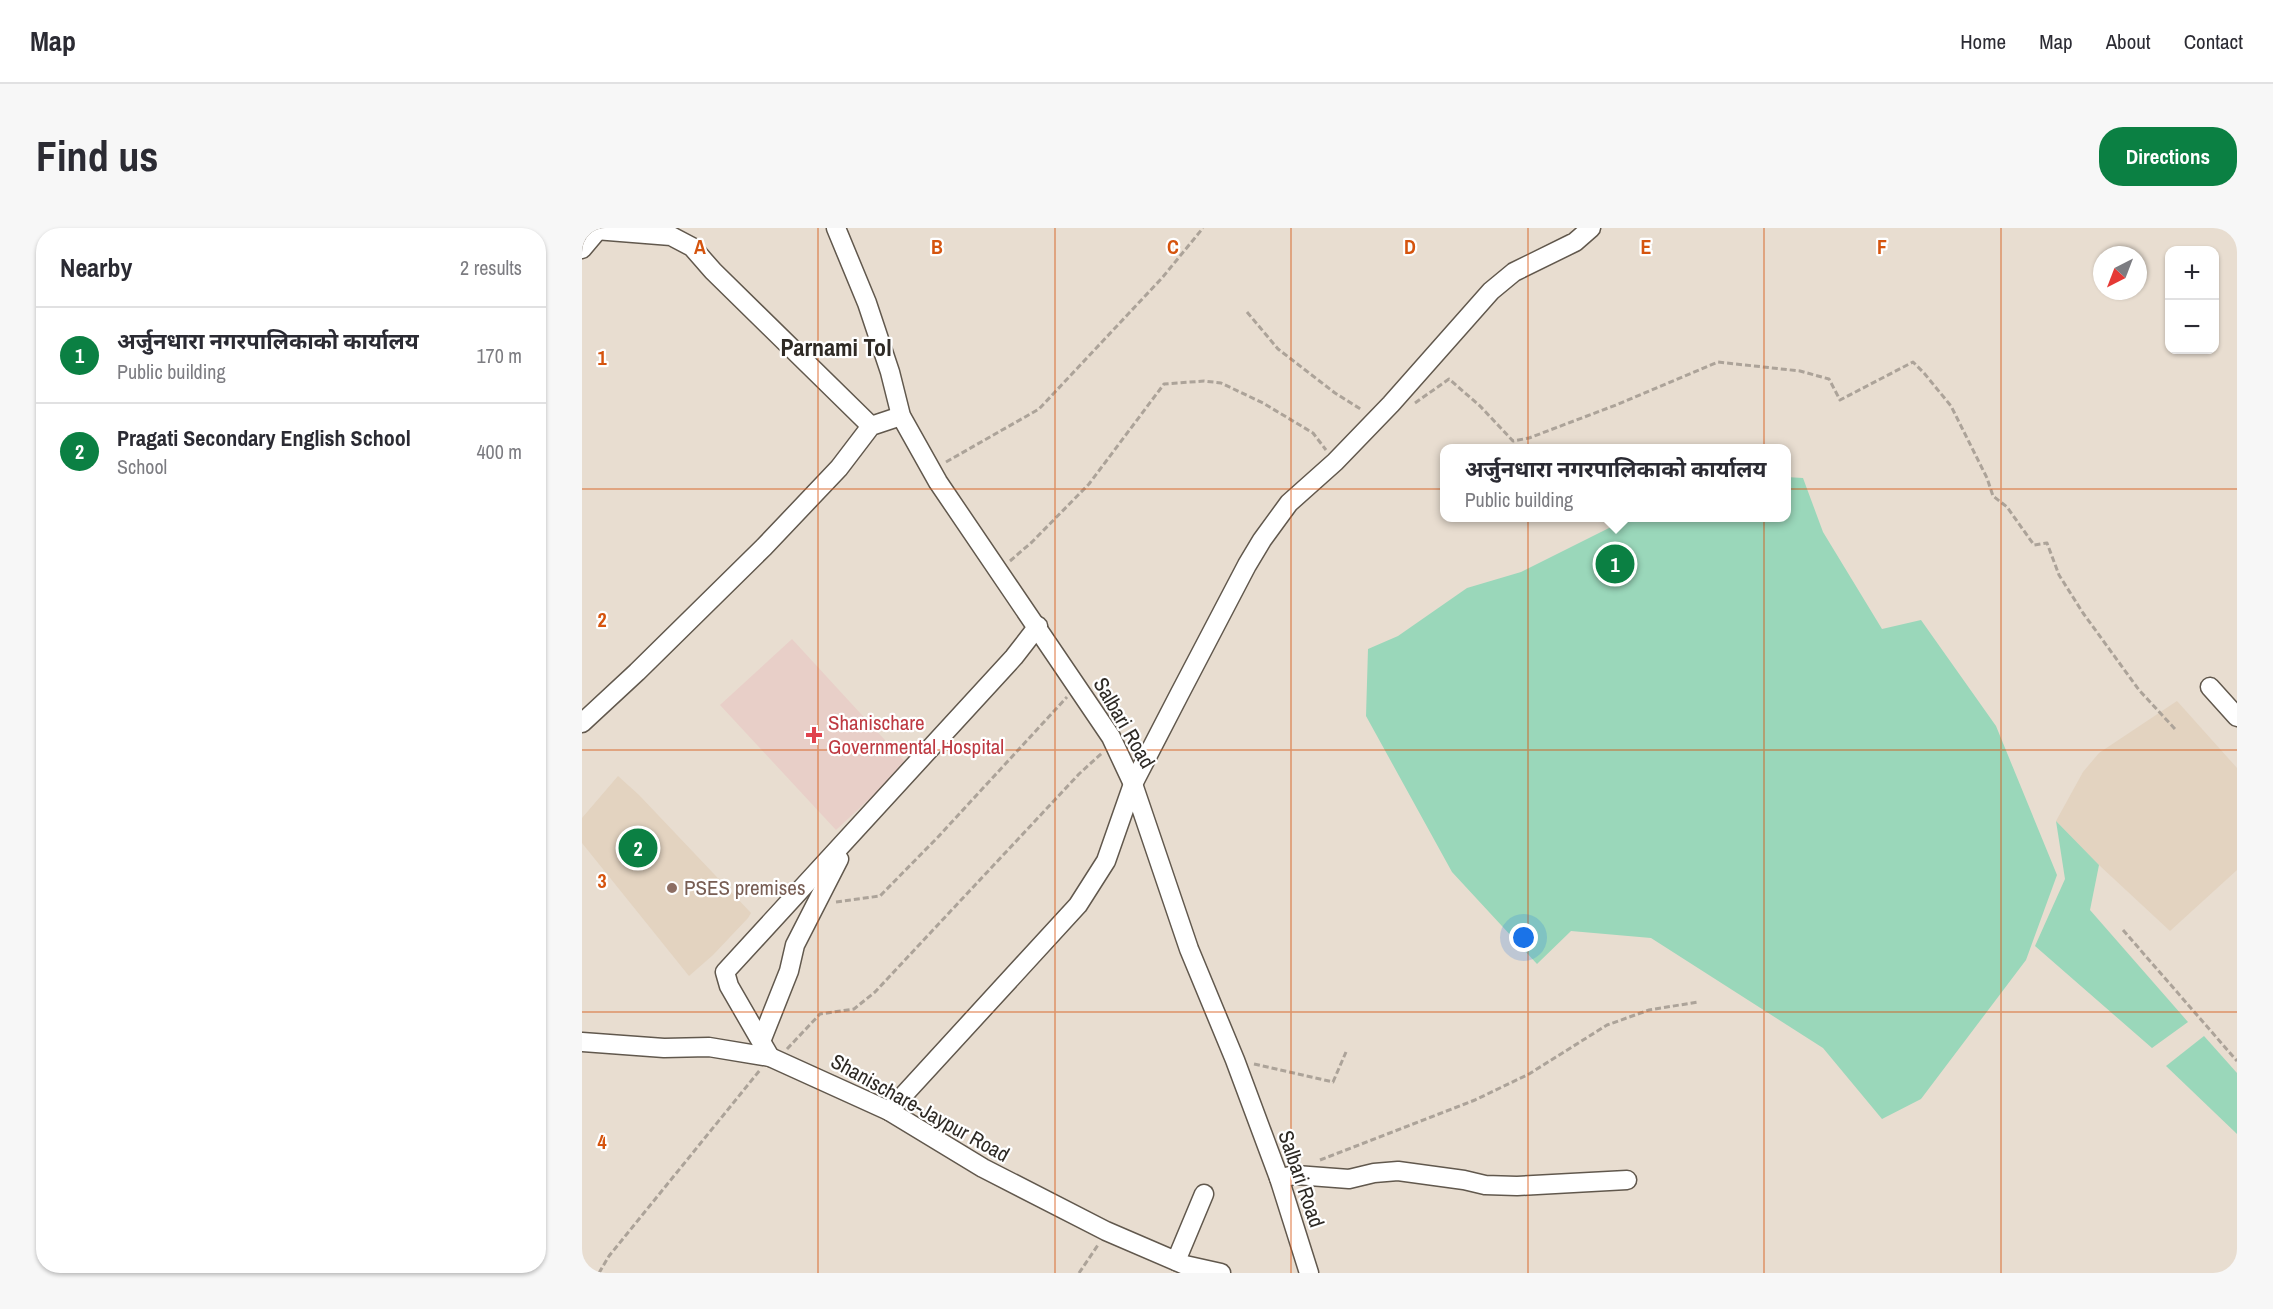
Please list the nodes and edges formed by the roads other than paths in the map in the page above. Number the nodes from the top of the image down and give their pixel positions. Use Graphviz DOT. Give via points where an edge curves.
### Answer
graph roads {
  1 [pos="836,228"];
  2 [pos="1591,228"];
  3 [pos="590,230"];
  4 [pos="582,249"];
  5 [pos="901,416"];
  6 [pos="871,426"];
  7 [pos="1038,626"];
  8 [pos="2210,687"];
  9 [pos="2237,717"];
  10 [pos="582,723"];
  11 [pos="1133,784"];
  12 [pos="851,836"];
  13 [pos="762,1039"];
  14 [pos="582,1042"];
  15 [pos="773,1058"];
  16 [pos="888,1111"];
  17 [pos="1287,1177"];
  18 [pos="1627,1180"];
  19 [pos="1204,1194"];
  20 [pos="1181,1266"];
  21 [pos="1221,1273"];
  22 [pos="1309,1273"];
  1 -- 5 [label="street, Salbari Road" via="867,303"];
  2 -- 11 [label="street" via="1575,242 1514,272 1491,291 1377,419 1289,503 1262,540"];
  3 -- 4 [label="street"];
  3 -- 6 [label="street" via="670,237 692,247"];
  5 -- 6 [label="street"];
  5 -- 7 [label="street, Salbari Road" via="931,470"];
  6 -- 10 [label="street" via="839,468 764,547"];
  7 -- 11 [label="street, Salbari Road" via="1111,737"];
  7 -- 12 [label="street"];
  8 -- 9 [label="street"];
  11 -- 16 [label="street" via="1106,861 1078,905"];
  11 -- 17 [label="street, Salbari Road" via="1189,949"];
  12 -- 13 [label="street" via="795,945"];
  12 -- 13 [label="street" via="725,972 729,986"];
  13 -- 15 [label="street"];
  14 -- 15 [label="street, Shanischare-Jaypur Road" via="709,1047"];
  15 -- 16 [label="street, Shanischare-Jaypur Road"];
  16 -- 20 [label="street, Shanischare-Jaypur Road" via="983,1168"];
  17 -- 18 [label="street" via="1349,1179 1398,1171 1485,1185"];
  17 -- 22 [label="street, Salbari Road"];
  19 -- 20 [label="street"];
  20 -- 21 [label="street, Shanischare-Jaypur Road"];
}
